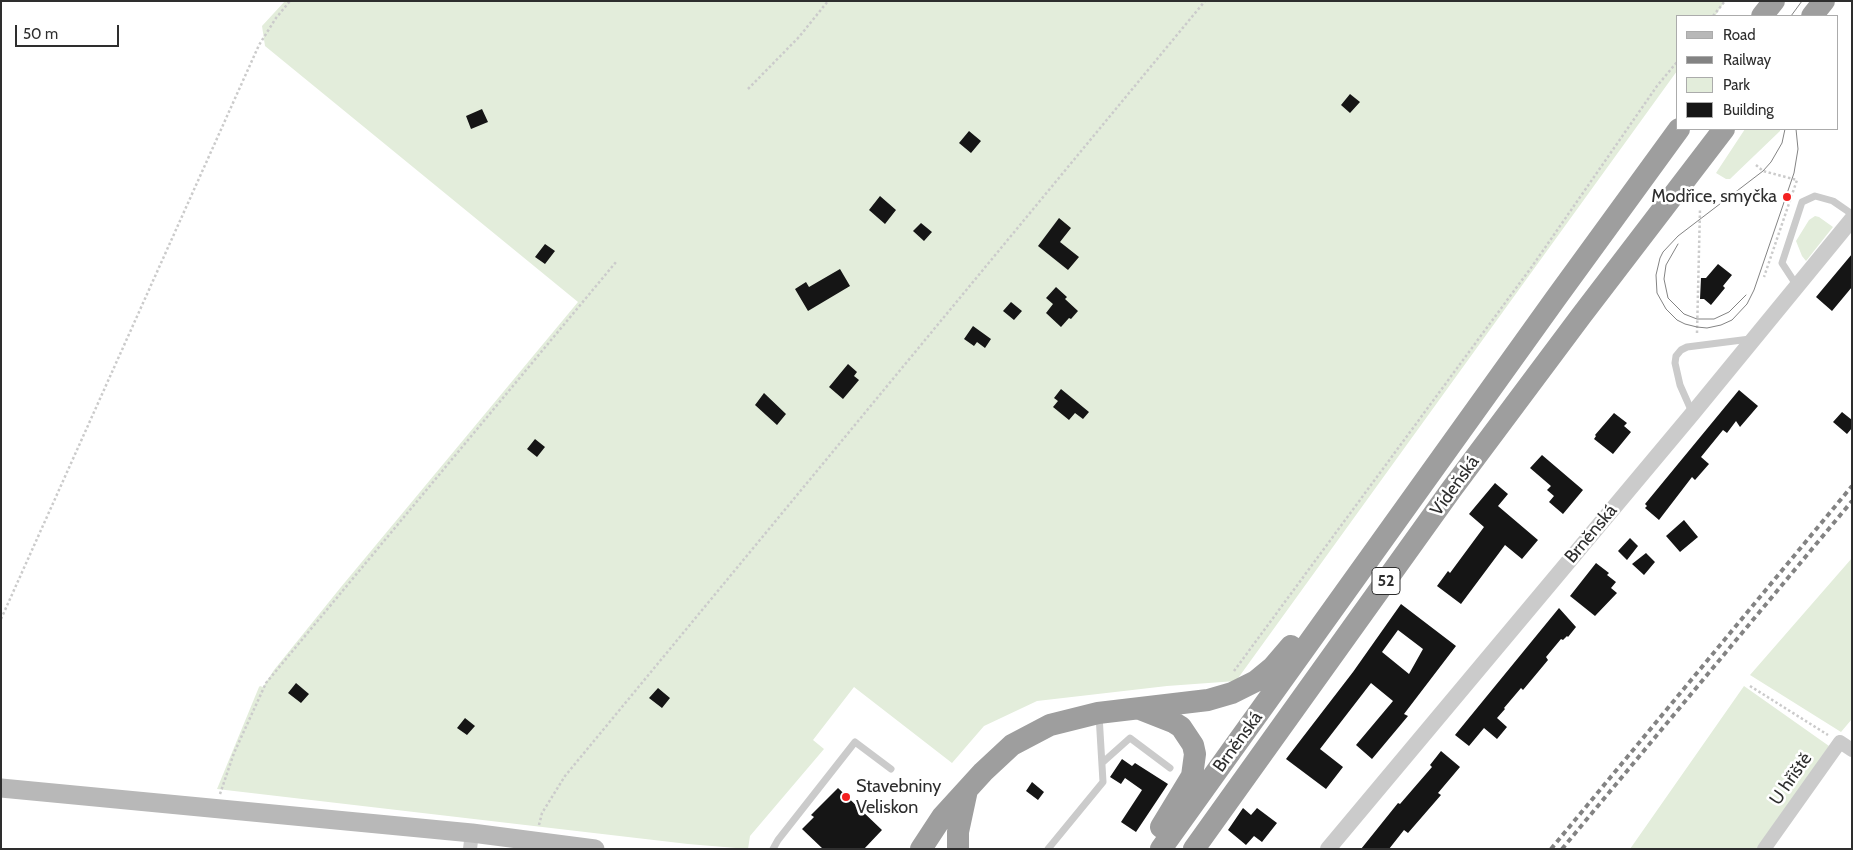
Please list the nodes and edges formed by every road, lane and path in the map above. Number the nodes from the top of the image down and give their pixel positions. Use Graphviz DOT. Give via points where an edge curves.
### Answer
graph roads {
  1 [pos="290,1"];
  2 [pos="828,1"];
  3 [pos="1205,1"];
  4 [pos="1725,1"];
  5 [pos="1759,1"];
  6 [pos="1774,1"];
  7 [pos="1824,1"];
  8 [pos="1714,15"];
  9 [pos="1754,15"];
  10 [pos="1763,15"];
  11 [pos="1813,15"];
  12 [pos="1676,63"];
  13 [pos="748,90"];
  14 [pos="1678,130"];
  15 [pos="1723,130"];
  16 [pos="1756,165"];
  17 [pos="1700,209"];
  18 [pos="1852,214"];
  19 [pos="1852,219"];
  20 [pos="616,262"];
  21 [pos="1764,277"];
  22 [pos="1797,286"];
  23 [pos="1697,334"];
  24 [pos="1752,338"];
  25 [pos="1693,413"];
  26 [pos="1349,587"];
  27 [pos="1,619"];
  28 [pos="1231,674"];
  29 [pos="1750,686"];
  30 [pos="1139,708"];
  31 [pos="1098,713"];
  32 [pos="1846,746"];
  33 [pos="1102,763"];
  34 [pos="1170,768"];
  35 [pos="891,769"];
  36 [pos="1,788"];
  37 [pos="967,789"];
  38 [pos="221,808"];
  39 [pos="535,840"];
  40 [pos="471,841"];
  41 [pos="595,849"];
  42 [pos="773,849"];
  43 [pos="921,849"];
  44 [pos="958,849"];
  45 [pos="1048,849"];
  46 [pos="1147,849"];
  47 [pos="1161,849"];
  48 [pos="1194,849"];
  49 [pos="1328,849"];
  50 [pos="1764,849"];
  1 -- 27 [label="path" via="259,45"];
  2 -- 13 [label="path"];
  3 -- 39 [label="path" via="565,776 542,814"];
  4 -- 8 [label="path"];
  5 -- 9 [label="highway"];
  6 -- 10 [label="highway"];
  7 -- 11 [label="highway"];
  12 -- 28 [label="path"];
  14 -- 26 [label="highway, Vídeňská / 52"];
  15 -- 48 [label="highway, Vídeňská / 52" via="1451,490"];
  16 -- 21 [label="path" via="1762,171 1797,180"];
  17 -- 23 [label="path"];
  18 -- 22 [label="lane" via="1833,201 1814,196 1802,202 1782,263"];
  19 -- 22 [label="street, Brněnská"];
  20 -- 38 [label="path" via="266,683 234,753 220,794"];
  22 -- 24 [label="street, Brněnská"];
  24 -- 25 [label="street, Brněnská"];
  24 -- 25 [label="lane" via="1688,347 1676,356 1680,386"];
  25 -- 49 [label="street, Brněnská"];
  26 -- 30 [label="highway" via="1308,623 1273,667 1245,688 1208,700"];
  26 -- 47 [label="highway, Brněnská / 52"];
  29 -- 32 [label="path"];
  30 -- 31 [label="highway"];
  30 -- 46 [label="highway" via="1181,728 1190,739 1195,754 1192,776"];
  31 -- 33 [label="lane"];
  31 -- 37 [label="highway" via="1050,725 1012,745"];
  32 -- 50 [label="street, U hřiště"];
  33 -- 34 [label="lane" via="1130,738"];
  33 -- 45 [label="lane" via="1103,782"];
  35 -- 42 [label="lane" via="855,742"];
  36 -- 38 [label="main road"];
  37 -- 43 [label="highway" via="942,817"];
  37 -- 44 [label="highway" via="958,832"];
  38 -- 40 [label="main road"];
  39 -- 40 [label="main road"];
  39 -- 41 [label="main road"];
}
